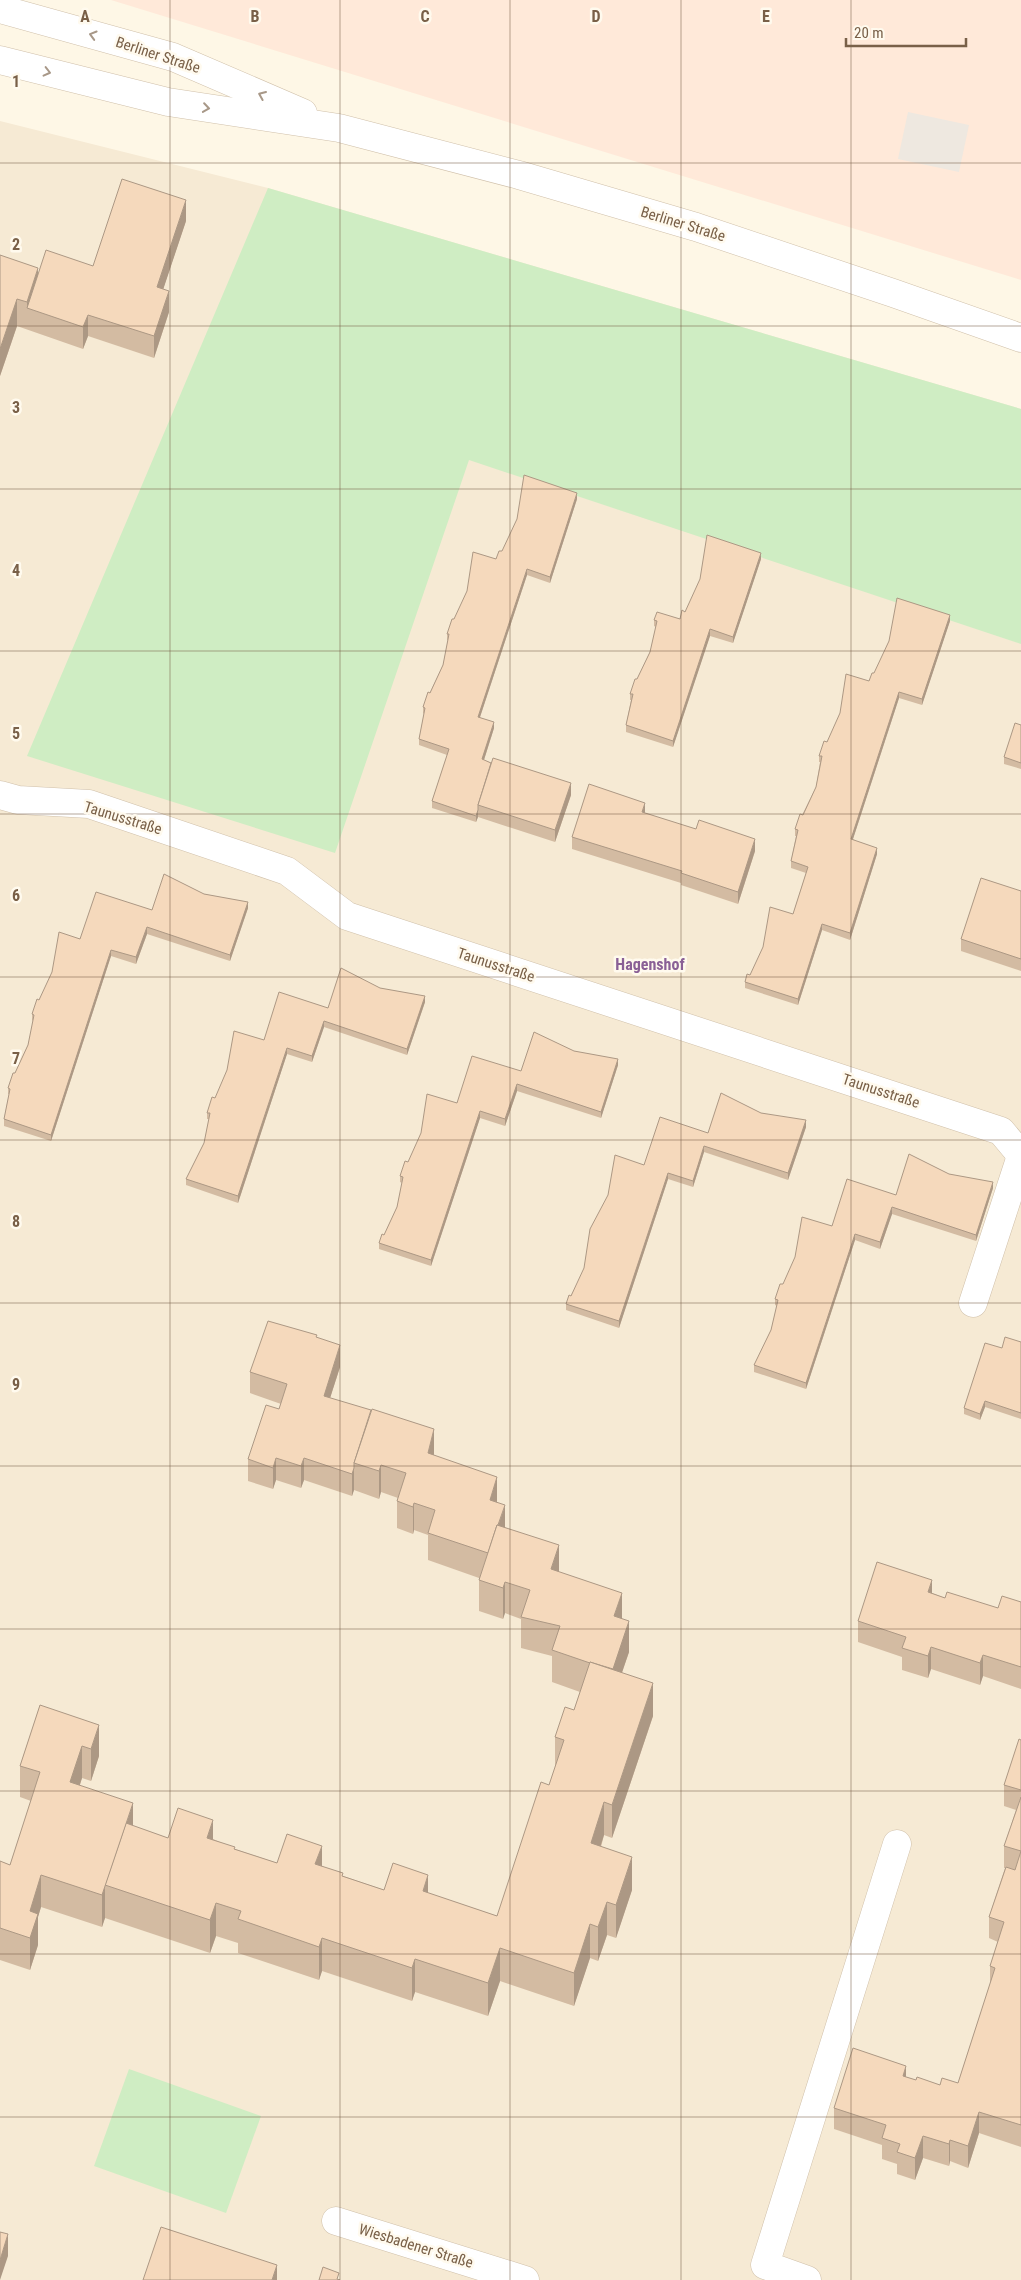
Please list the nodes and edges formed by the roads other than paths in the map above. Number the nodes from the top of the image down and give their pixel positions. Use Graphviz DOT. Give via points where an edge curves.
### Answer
graph roads {
  1 [pos="0,9"];
  2 [pos="0,60"];
  3 [pos="339,128"];
  4 [pos="1021,338"];
  5 [pos="0,796"];
  6 [pos="1021,1155"];
  7 [pos="972,1303"];
  8 [pos="897,1844"];
  9 [pos="336,2221"];
  10 [pos="525,2280"];
  11 [pos="807,2280"];
  3 -- 1 [label="street, Berliner Straße, one-way" via="173,57"];
  2 -- 3 [label="street, Berliner Straße, one-way" via="168,102"];
  3 -- 4 [label="street, Berliner Straße" via="519,175 696,227"];
  5 -- 6 [label="street, Taunusstraße" via="89,804 288,871 347,916 1001,1131"];
  6 -- 7 [label="street"];
  8 -- 11 [label="street" via="765,2265"];
  9 -- 10 [label="street, Wiesbadener Straße"];
}
